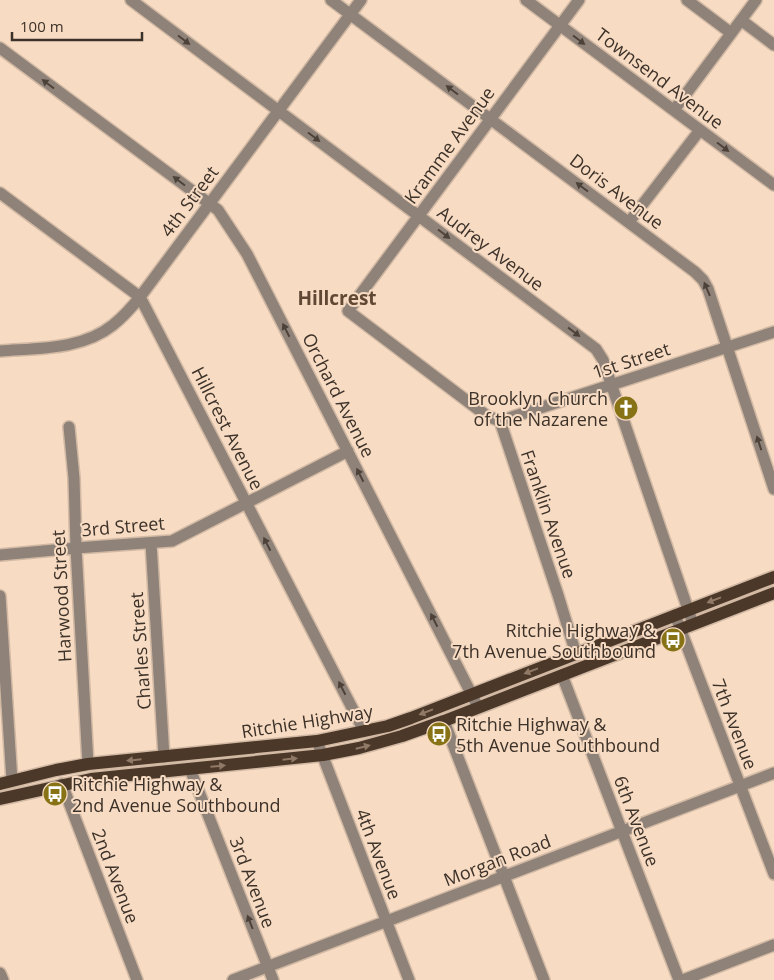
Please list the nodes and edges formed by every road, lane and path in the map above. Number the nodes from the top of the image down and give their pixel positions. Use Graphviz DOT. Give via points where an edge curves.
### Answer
graph roads {
  1 [pos="331,0"];
  2 [pos="361,0"];
  3 [pos="526,0"];
  4 [pos="578,0"];
  5 [pos="687,0"];
  6 [pos="756,0"];
  7 [pos="138,2"];
  8 [pos="350,14"];
  9 [pos="741,20"];
  10 [pos="560,25"];
  11 [pos="731,33"];
  12 [pos="774,45"];
  13 [pos="0,48"];
  14 [pos="674,110"];
  15 [pos="279,111"];
  16 [pos="490,119"];
  17 [pos="700,130"];
  18 [pos="774,185"];
  19 [pos="0,193"];
  20 [pos="209,203"];
  21 [pos="419,216"];
  22 [pos="629,222"];
  23 [pos="140,297"];
  24 [pos="774,332"];
  25 [pos="727,347"];
  26 [pos="0,351"];
  27 [pos="612,385"];
  28 [pos="500,421"];
  29 [pos="69,427"];
  30 [pos="348,451"];
  31 [pos="774,489"];
  32 [pos="246,503"];
  33 [pos="151,543"];
  34 [pos="76,548"];
  35 [pos="0,554"];
  36 [pos="774,577"];
  37 [pos="774,592"];
  38 [pos="0,596"];
  39 [pos="688,610"];
  40 [pos="675,615"];
  41 [pos="693,624"];
  42 [pos="680,629"];
  43 [pos="576,654"];
  44 [pos="562,675"];
  45 [pos="472,694"];
  46 [pos="478,708"];
  47 [pos="444,721"];
  48 [pos="5,731"];
  49 [pos="364,731"];
  50 [pos="317,741"];
  51 [pos="164,756"];
  52 [pos="323,756"];
  53 [pos="88,764"];
  54 [pos="190,769"];
  55 [pos="774,773"];
  56 [pos="6,782"];
  57 [pos="62,784"];
  58 [pos="740,786"];
  59 [pos="0,799"];
  60 [pos="622,831"];
  61 [pos="774,874"];
  62 [pos="504,876"];
  63 [pos="386,921"];
  64 [pos="774,945"];
  65 [pos="268,967"];
  66 [pos="0,973"];
  67 [pos="3,980"];
  68 [pos="137,980"];
  69 [pos="233,980"];
  70 [pos="273,980"];
  71 [pos="409,980"];
  72 [pos="544,980"];
  73 [pos="681,980"];
  1 -- 8 [label="street, Doris Avenue"];
  2 -- 8 [label="street, 4th Street"];
  3 -- 10 [label="street, Townsend Avenue"];
  4 -- 10 [label="street, Kramme Avenue"];
  5 -- 11 [label="street"];
  6 -- 9 [label="street"];
  7 -- 15 [label="street, Audrey Avenue, one-way"];
  8 -- 15 [label="street, 4th Street"];
  16 -- 8 [label="street, Doris Avenue, one-way"];
  9 -- 11 [label="street"];
  9 -- 12 [label="street"];
  10 -- 14 [label="street, Townsend Avenue, one-way"];
  10 -- 16 [label="street, Kramme Avenue"];
  11 -- 14 [label="street"];
  20 -- 13 [label="street, Orchard Avenue, one-way"];
  14 -- 17 [label="street, Townsend Avenue"];
  15 -- 20 [label="street, 4th Street"];
  15 -- 21 [label="street, Audrey Avenue, one-way"];
  16 -- 21 [label="street, Kramme Avenue"];
  22 -- 16 [label="street, Doris Avenue, one-way"];
  17 -- 18 [label="street, Townsend Avenue, one-way"];
  17 -- 22 [label="street"];
  19 -- 23 [label="street, Hillcrest Avenue"];
  20 -- 23 [label="street, 4th Street"];
  30 -- 20 [label="street, Orchard Avenue, one-way" via="247,254 218,210"];
  21 -- 27 [label="street, Audrey Avenue, one-way" via="591,344 600,353"];
  21 -- 28 [label="street, Kramme Avenue" via="348,311 487,416"];
  25 -- 22 [label="street, Doris Avenue, one-way" via="704,280"];
  23 -- 26 [label="street, 4th Street" via="123,317 88,340"];
  23 -- 32 [label="street, Hillcrest Avenue"];
  24 -- 25 [label="street, 1st Street"];
  25 -- 27 [label="street, 1st Street"];
  31 -- 25 [label="street, Doris Avenue, one-way"];
  27 -- 28 [label="street, 1st Street"];
  27 -- 39 [label="street, Audrey Avenue"];
  28 -- 43 [label="street, Franklin Avenue"];
  29 -- 34 [label="street, Harwood Street"];
  30 -- 32 [label="street, 3rd Street"];
  45 -- 30 [label="street, Orchard Avenue, one-way"];
  32 -- 33 [label="street, 3rd Street" via="172,541"];
  49 -- 32 [label="street, Hillcrest Avenue, one-way"];
  33 -- 34 [label="street, 3rd Street"];
  33 -- 51 [label="street, Charles Street"];
  34 -- 35 [label="street, 3rd Street"];
  34 -- 53 [label="street, Harwood Street"];
  36 -- 39 [label="main road, Ritchie Highway, one-way"];
  37 -- 41 [label="main road, Ritchie Highway"];
  38 -- 48 [label="street"];
  39 -- 40 [label="main road, Ritchie Highway"];
  39 -- 41 [label="street, Audrey Avenue"];
  40 -- 42 [label="street, 7th Avenue"];
  40 -- 43 [label="main road, Ritchie Highway"];
  41 -- 42 [label="main road, Ritchie Highway"];
  42 -- 44 [label="main road, Ritchie Highway"];
  42 -- 58 [label="street, 7th Avenue"];
  43 -- 45 [label="main road, Ritchie Highway, one-way"];
  44 -- 46 [label="main road, Ritchie Highway"];
  44 -- 60 [label="street, 6th Avenue"];
  45 -- 46 [label="street, Orchard Avenue"];
  45 -- 49 [label="main road, Ritchie Highway, one-way" via="388,726"];
  46 -- 47 [label="main road, Ritchie Highway"];
  52 -- 47 [label="main road, Ritchie Highway, one-way" via="402,736"];
  47 -- 62 [label="street"];
  48 -- 56 [label="street"];
  49 -- 50 [label="main road, Ritchie Highway"];
  50 -- 51 [label="main road, Ritchie Highway"];
  50 -- 52 [label="street, 4th Avenue"];
  51 -- 53 [label="main road, Ritchie Highway, one-way"];
  54 -- 52 [label="main road, Ritchie Highway, one-way"];
  52 -- 63 [label="street, 4th Avenue"];
  53 -- 56 [label="main road, Ritchie Highway"];
  54 -- 57 [label="main road, Ritchie Highway"];
  65 -- 54 [label="street, 3rd Avenue, one-way"];
  55 -- 58 [label="street, Morgan Road"];
  57 -- 59 [label="main road, Ritchie Highway"];
  57 -- 68 [label="street, 2nd Avenue"];
  58 -- 60 [label="street, Morgan Road"];
  58 -- 61 [label="street, 7th Avenue"];
  60 -- 62 [label="street, Morgan Road"];
  60 -- 73 [label="street, 6th Avenue"];
  62 -- 63 [label="street, Morgan Road"];
  62 -- 72 [label="street"];
  63 -- 65 [label="street, Morgan Road"];
  63 -- 71 [label="street, 4th Avenue"];
  64 -- 73 [label="street"];
  65 -- 69 [label="street, Morgan Road"];
  65 -- 70 [label="street, 3rd Avenue"];
  66 -- 67 [label="street"];
}
